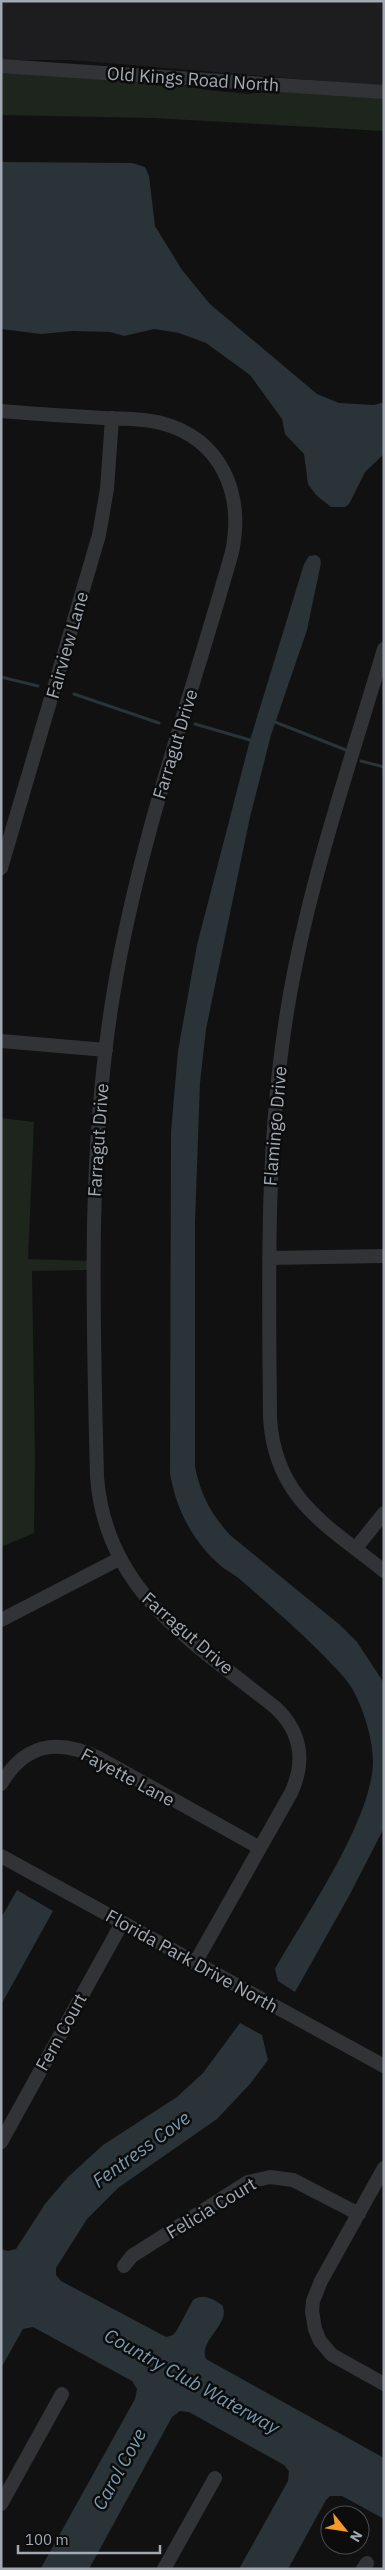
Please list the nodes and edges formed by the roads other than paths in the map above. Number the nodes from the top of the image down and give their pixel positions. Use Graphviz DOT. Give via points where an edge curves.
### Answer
graph roads {
  1 [pos="1,66"];
  2 [pos="384,92"];
  3 [pos="1,412"];
  4 [pos="112,418"];
  5 [pos="384,649"];
  6 [pos="1,868"];
  7 [pos="1,1041"];
  8 [pos="106,1050"];
  9 [pos="384,1256"];
  10 [pos="269,1258"];
  11 [pos="384,1513"];
  12 [pos="356,1548"];
  13 [pos="119,1559"];
  14 [pos="384,1570"];
  15 [pos="1,1620"];
  16 [pos="1,1784"];
  17 [pos="260,1848"];
  18 [pos="1,1856"];
  19 [pos="122,1923"];
  20 [pos="195,1963"];
  21 [pos="384,2066"];
  22 [pos="1,2142"];
  23 [pos="384,2168"];
  24 [pos="359,2214"];
  25 [pos="124,2266"];
  26 [pos="384,2384"];
  27 [pos="62,2394"];
  28 [pos="215,2478"];
  29 [pos="1,2504"];
  30 [pos="164,2569"];
  1 -- 2 [label="street, Old Kings Road North"];
  3 -- 4 [label="street, Farragut Drive"];
  4 -- 6 [label="street, Fairview Lane" via="107,489 99,535"];
  4 -- 8 [label="street, Farragut Drive" via="161,423 197,440 226,476 235,499 236,519 227,569 141,862 118,967"];
  5 -- 10 [label="street, Flamingo Drive" via="312,894 289,997 273,1128"];
  7 -- 8 [label="street"];
  8 -- 13 [label="street, Farragut Drive" via="93,1205 97,1460 101,1507"];
  9 -- 10 [label="street"];
  10 -- 12 [label="street, Flamingo Drive" via="270,1418 274,1452 285,1479 301,1502"];
  11 -- 12 [label="street"];
  12 -- 14 [label="street, Flamingo Drive"];
  13 -- 15 [label="street"];
  13 -- 17 [label="street, Farragut Drive" via="155,1608 276,1708 296,1736 301,1755 298,1777"];
  16 -- 17 [label="street, Fayette Lane" via="13,1765 34,1751 55,1746 77,1749 99,1758"];
  17 -- 20 [label="street, Farragut Drive"];
  18 -- 19 [label="street, Florida Park Drive North"];
  19 -- 20 [label="street, Florida Park Drive North"];
  19 -- 22 [label="street, Fern Court"];
  20 -- 21 [label="street, Florida Park Drive North"];
  23 -- 24 [label="street"];
  24 -- 25 [label="street, Felicia Court" via="293,2180 261,2178 222,2198 132,2256"];
  24 -- 26 [label="street" via="316,2291 312,2320 320,2341 332,2355"];
  27 -- 29 [label="street"];
  28 -- 30 [label="street"];
}
